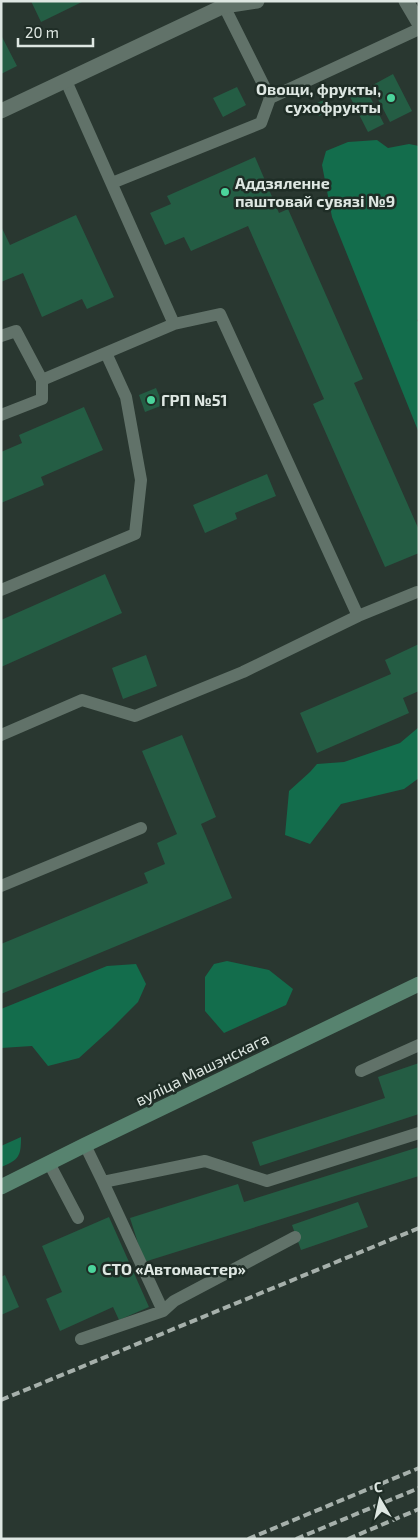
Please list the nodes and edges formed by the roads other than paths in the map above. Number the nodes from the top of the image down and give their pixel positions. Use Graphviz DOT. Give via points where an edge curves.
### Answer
graph roads {
  1 [pos="257,1"];
  2 [pos="411,3"];
  3 [pos="224,6"];
  4 [pos="419,23"];
  5 [pos="419,29"];
  6 [pos="66,80"];
  7 [pos="270,98"];
  8 [pos="1,111"];
  9 [pos="112,183"];
  10 [pos="174,324"];
  11 [pos="1,336"];
  12 [pos="106,353"];
  13 [pos="42,380"];
  14 [pos="1,415"];
  15 [pos="1,590"];
  16 [pos="417,592"];
  17 [pos="358,616"];
  18 [pos="1,735"];
  19 [pos="141,828"];
  20 [pos="1,886"];
  21 [pos="419,984"];
  22 [pos="419,1045"];
  23 [pos="361,1071"];
  24 [pos="419,1133"];
  25 [pos="85,1145"];
  26 [pos="50,1164"];
  27 [pos="103,1182"];
  28 [pos="1,1187"];
  29 [pos="78,1218"];
  30 [pos="295,1237"];
  31 [pos="163,1311"];
  32 [pos="81,1339"];
  1 -- 3 [label="street"];
  2 -- 4 [label="street"];
  3 -- 6 [label="street"];
  3 -- 7 [label="lane"];
  5 -- 7 [label="lane"];
  6 -- 8 [label="street"];
  6 -- 9 [label="lane"];
  7 -- 9 [label="lane" via="261,123"];
  9 -- 10 [label="lane"];
  10 -- 12 [label="lane"];
  10 -- 17 [label="lane" via="220,314"];
  11 -- 13 [label="lane" via="16,331"];
  12 -- 13 [label="lane"];
  12 -- 15 [label="lane" via="126,397 141,480 135,534"];
  13 -- 14 [label="lane" via="42,399"];
  16 -- 17 [label="lane"];
  17 -- 18 [label="lane" via="243,672 135,716 82,700"];
  19 -- 20 [label="lane"];
  21 -- 25 [label="main road, вуліца Машэнскага"];
  22 -- 23 [label="lane"];
  24 -- 27 [label="lane" via="267,1181 205,1161"];
  25 -- 26 [label="main road, вуліца Машэнскага"];
  25 -- 27 [label="lane"];
  26 -- 28 [label="main road, вуліца Машэнскага"];
  26 -- 29 [label="lane"];
  27 -- 31 [label="lane"];
  30 -- 31 [label="lane" via="174,1301"];
  31 -- 32 [label="lane"];
}
